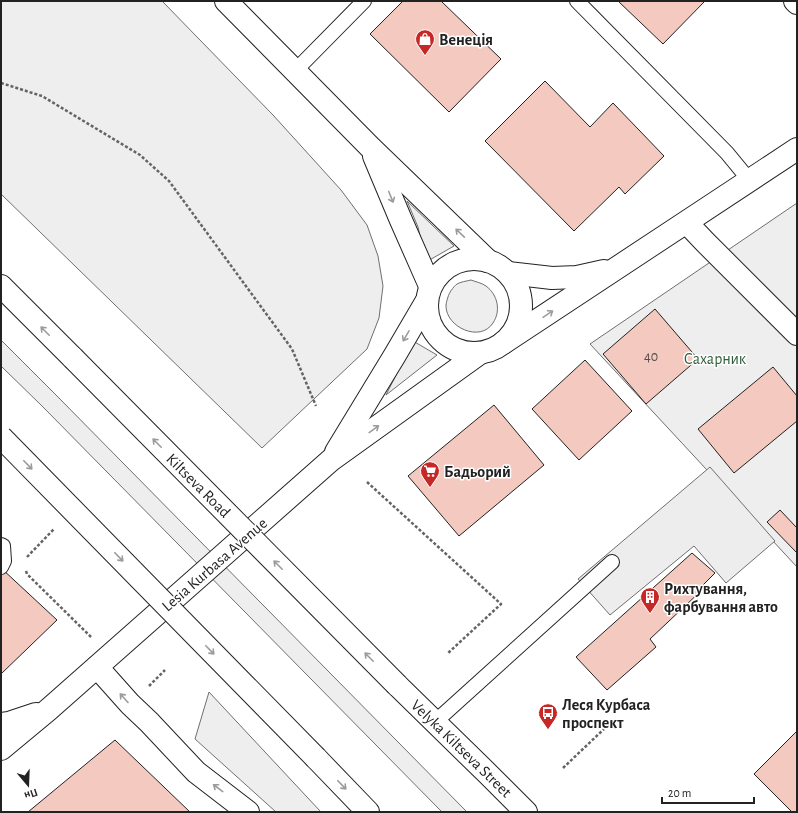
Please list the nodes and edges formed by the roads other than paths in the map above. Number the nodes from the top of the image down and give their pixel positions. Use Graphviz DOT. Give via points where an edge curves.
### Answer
graph roads {
  1 [pos="226,1"];
  2 [pos="364,1"];
  3 [pos="577,1"];
  4 [pos="795,1"];
  5 [pos="797,3"];
  6 [pos="295,71"];
  7 [pos="371,148"];
  8 [pos="797,149"];
  9 [pos="750,181"];
  10 [pos="687,223"];
  11 [pos="488,261"];
  12 [pos="617,268"];
  13 [pos="508,273"];
  14 [pos="1,286"];
  15 [pos="428,294"];
  16 [pos="797,334"];
  17 [pos="503,343"];
  18 [pos="480,353"];
  19 [pos="1,437"];
  20 [pos="331,460"];
  21 [pos="1,545"];
  22 [pos="612,562"];
  23 [pos="1,567"];
  24 [pos="97,667"];
  25 [pos="397,685"];
  26 [pos="48,710"];
  27 [pos="435,722"];
  28 [pos="1,724"];
  29 [pos="1,749"];
  30 [pos="248,812"];
  31 [pos="368,812"];
  32 [pos="526,812"];
  1 -- 6 [label="main road"];
  2 -- 6 [label="lane"];
  3 -- 9 [label="lane" via="727,154"];
  4 -- 5 [label="main road"];
  6 -- 7 [label="main road"];
  11 -- 7 [label="main road, one-way"];
  7 -- 15 [label="main road, one-way"];
  8 -- 9 [label="main road"];
  9 -- 10 [label="main road"];
  10 -- 12 [label="main road"];
  10 -- 16 [label="main road"];
  11 -- 13 [label="main road"];
  11 -- 15 [label="main road" via="474,258 448,266 438,275"];
  12 -- 13 [label="main road" via="577,277 552,278"];
  17 -- 12 [label="main road, one-way"];
  13 -- 17 [label="main road" via="517,286 521,301 520,317 514,332"];
  25 -- 14 [label="main road, Kiltseva Road, one-way, bridge"];
  15 -- 18 [label="main road" via="427,316 432,330 441,341 453,349 466,353"];
  15 -- 20 [label="main road, one-way"];
  17 -- 18 [label="main road" via="492,350"];
  20 -- 18 [label="main road, one-way"];
  19 -- 31 [label="main road, one-way, bridge"];
  20 -- 24 [label="main road, Lesia Kurbasa Avenue"];
  21 -- 23 [label="lane" via="4,561"];
  22 -- 27 [label="lane"];
  24 -- 26 [label="main road, Lesia Kurbasa Avenue"];
  30 -- 24 [label="main road, one-way" via="196,772"];
  25 -- 27 [label="main road, Velyka Kiltseva Street"];
  26 -- 28 [label="main road"];
  26 -- 29 [label="main road, Lesia Kurbasa Avenue"];
  27 -- 32 [label="main road, Velyka Kiltseva Street"];
}
